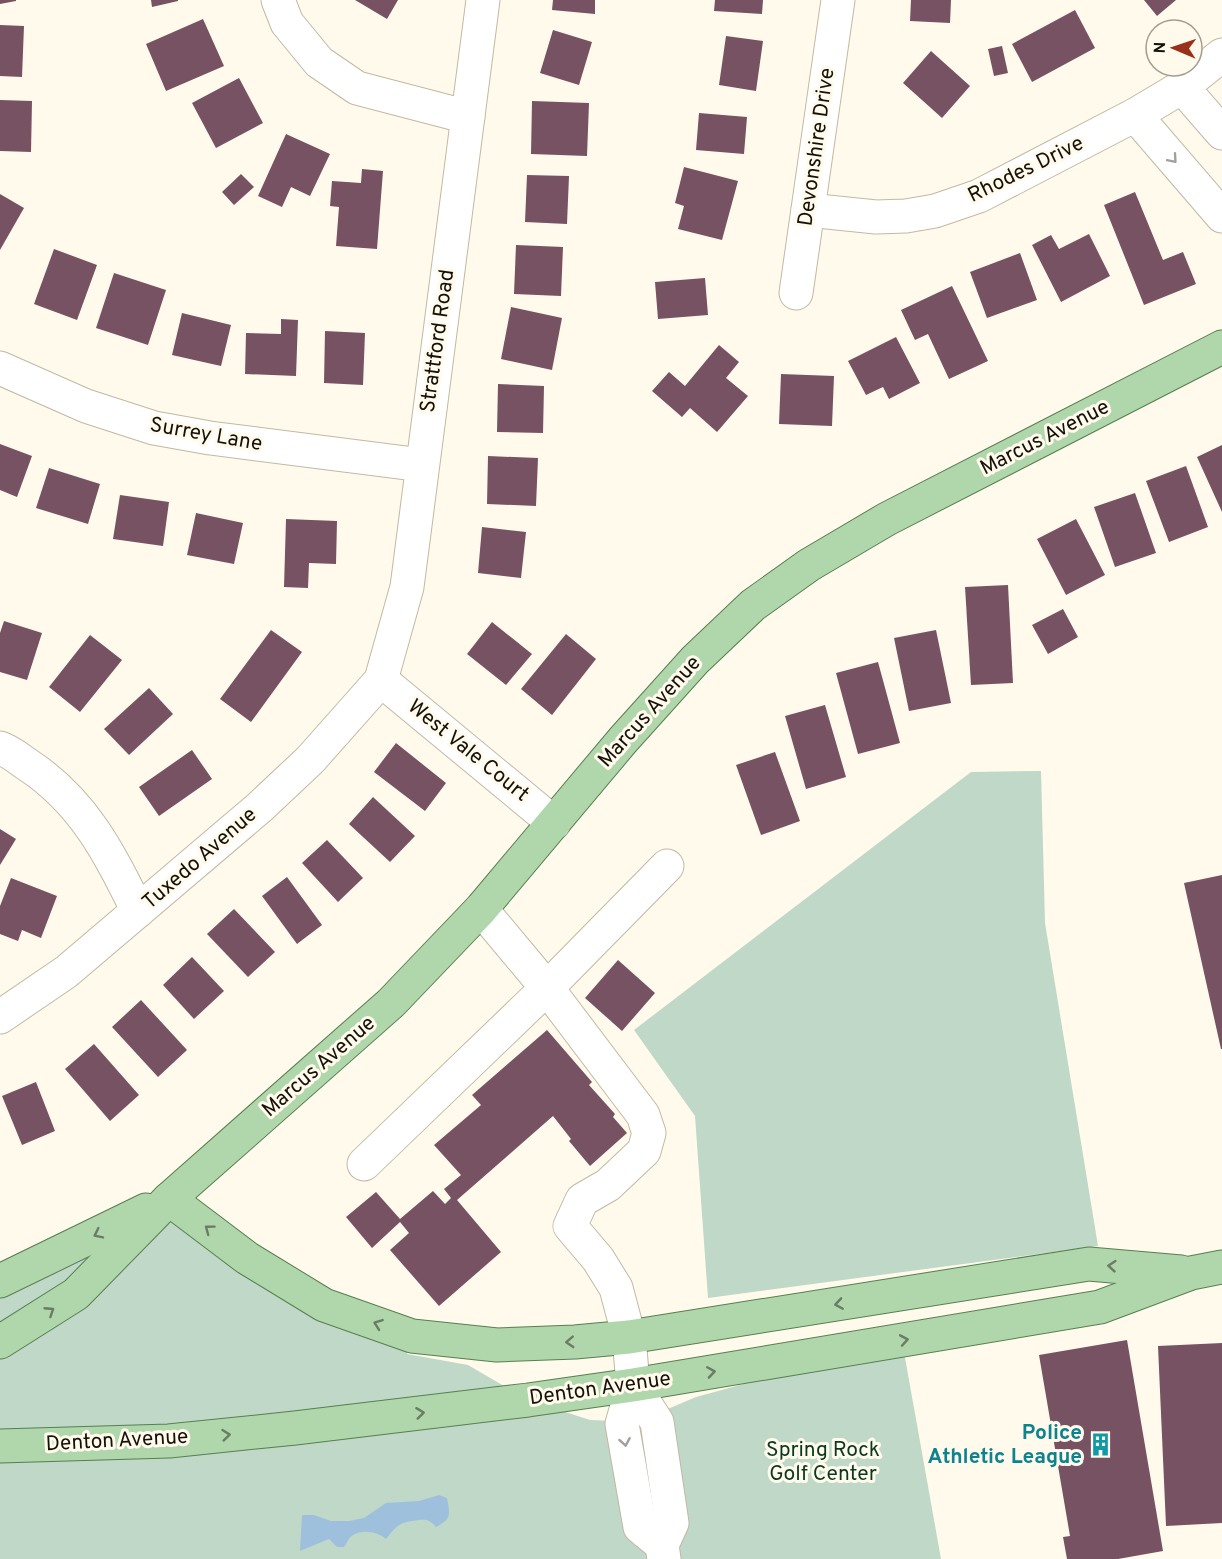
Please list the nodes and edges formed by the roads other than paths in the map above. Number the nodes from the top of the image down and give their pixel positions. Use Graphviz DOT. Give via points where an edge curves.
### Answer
graph roads {
  1 [pos="278,0"];
  2 [pos="483,0"];
  3 [pos="838,0"];
  4 [pos="1222,56"];
  5 [pos="1182,87"];
  6 [pos="1135,115"];
  7 [pos="468,117"];
  8 [pos="1222,133"];
  9 [pos="808,210"];
  10 [pos="1222,216"];
  11 [pos="796,293"];
  12 [pos="1222,347"];
  13 [pos="0,368"];
  14 [pos="422,465"];
  15 [pos="381,680"];
  16 [pos="0,748"];
  17 [pos="554,823"];
  18 [pos="668,866"];
  19 [pos="481,909"];
  20 [pos="138,911"];
  21 [pos="547,988"];
  22 [pos="0,1017"];
  23 [pos="364,1164"];
  24 [pos="169,1199"];
  25 [pos="1222,1267"];
  26 [pos="1191,1273"];
  27 [pos="0,1281"];
  28 [pos="629,1337"];
  29 [pos="0,1342"];
  30 [pos="633,1385"];
  31 [pos="0,1446"];
  32 [pos="663,1552"];
  1 -- 7 [label="street" via="287,23 319,62 357,88"];
  2 -- 7 [label="street, Strattford Road"];
  3 -- 9 [label="street, Devonshire Drive"];
  4 -- 5 [label="street, Rhodes Drive"];
  5 -- 6 [label="street, Rhodes Drive"];
  5 -- 8 [label="street"];
  6 -- 9 [label="street, Rhodes Drive" via="979,196 935,211 876,217"];
  6 -- 10 [label="street, one-way"];
  7 -- 14 [label="street, Strattford Road"];
  9 -- 11 [label="street, Devonshire Drive"];
  12 -- 17 [label="main road, Marcus Avenue" via="887,519 799,572 753,605 695,660"];
  13 -- 14 [label="street, Surrey Lane" via="86,406 154,428"];
  14 -- 15 [label="street, Strattford Road" via="407,586"];
  15 -- 17 [label="street, West Vale Court"];
  15 -- 20 [label="street, Tuxedo Avenue" via="310,760"];
  16 -- 20 [label="street" via="64,793 88,821"];
  17 -- 19 [label="main road, Marcus Avenue"];
  18 -- 21 [label="street"];
  19 -- 21 [label="street"];
  19 -- 24 [label="main road, Marcus Avenue" via="391,1003"];
  20 -- 22 [label="street, Tuxedo Avenue" via="66,972"];
  21 -- 23 [label="street"];
  21 -- 28 [label="street" via="648,1126 644,1151 608,1185 582,1200 570,1227 598,1259 616,1288"];
  24 -- 27 [label="main road, Marcus Avenue, one-way"];
  28 -- 24 [label="main road, Denton Avenue, one-way" via="497,1345 412,1336 324,1305 247,1258"];
  29 -- 24 [label="main road, Marcus Avenue, one-way" via="76,1294"];
  25 -- 26 [label="main road, Denton Avenue"];
  26 -- 28 [label="main road, Denton Avenue, one-way" via="1089,1264"];
  30 -- 26 [label="main road, Denton Avenue, one-way" via="1100,1307"];
  28 -- 30 [label="street"];
  31 -- 30 [label="main road, Denton Avenue, one-way" via="180,1440"];
  30 -- 32 [label="street" via="657,1422 672,1523"];
}
